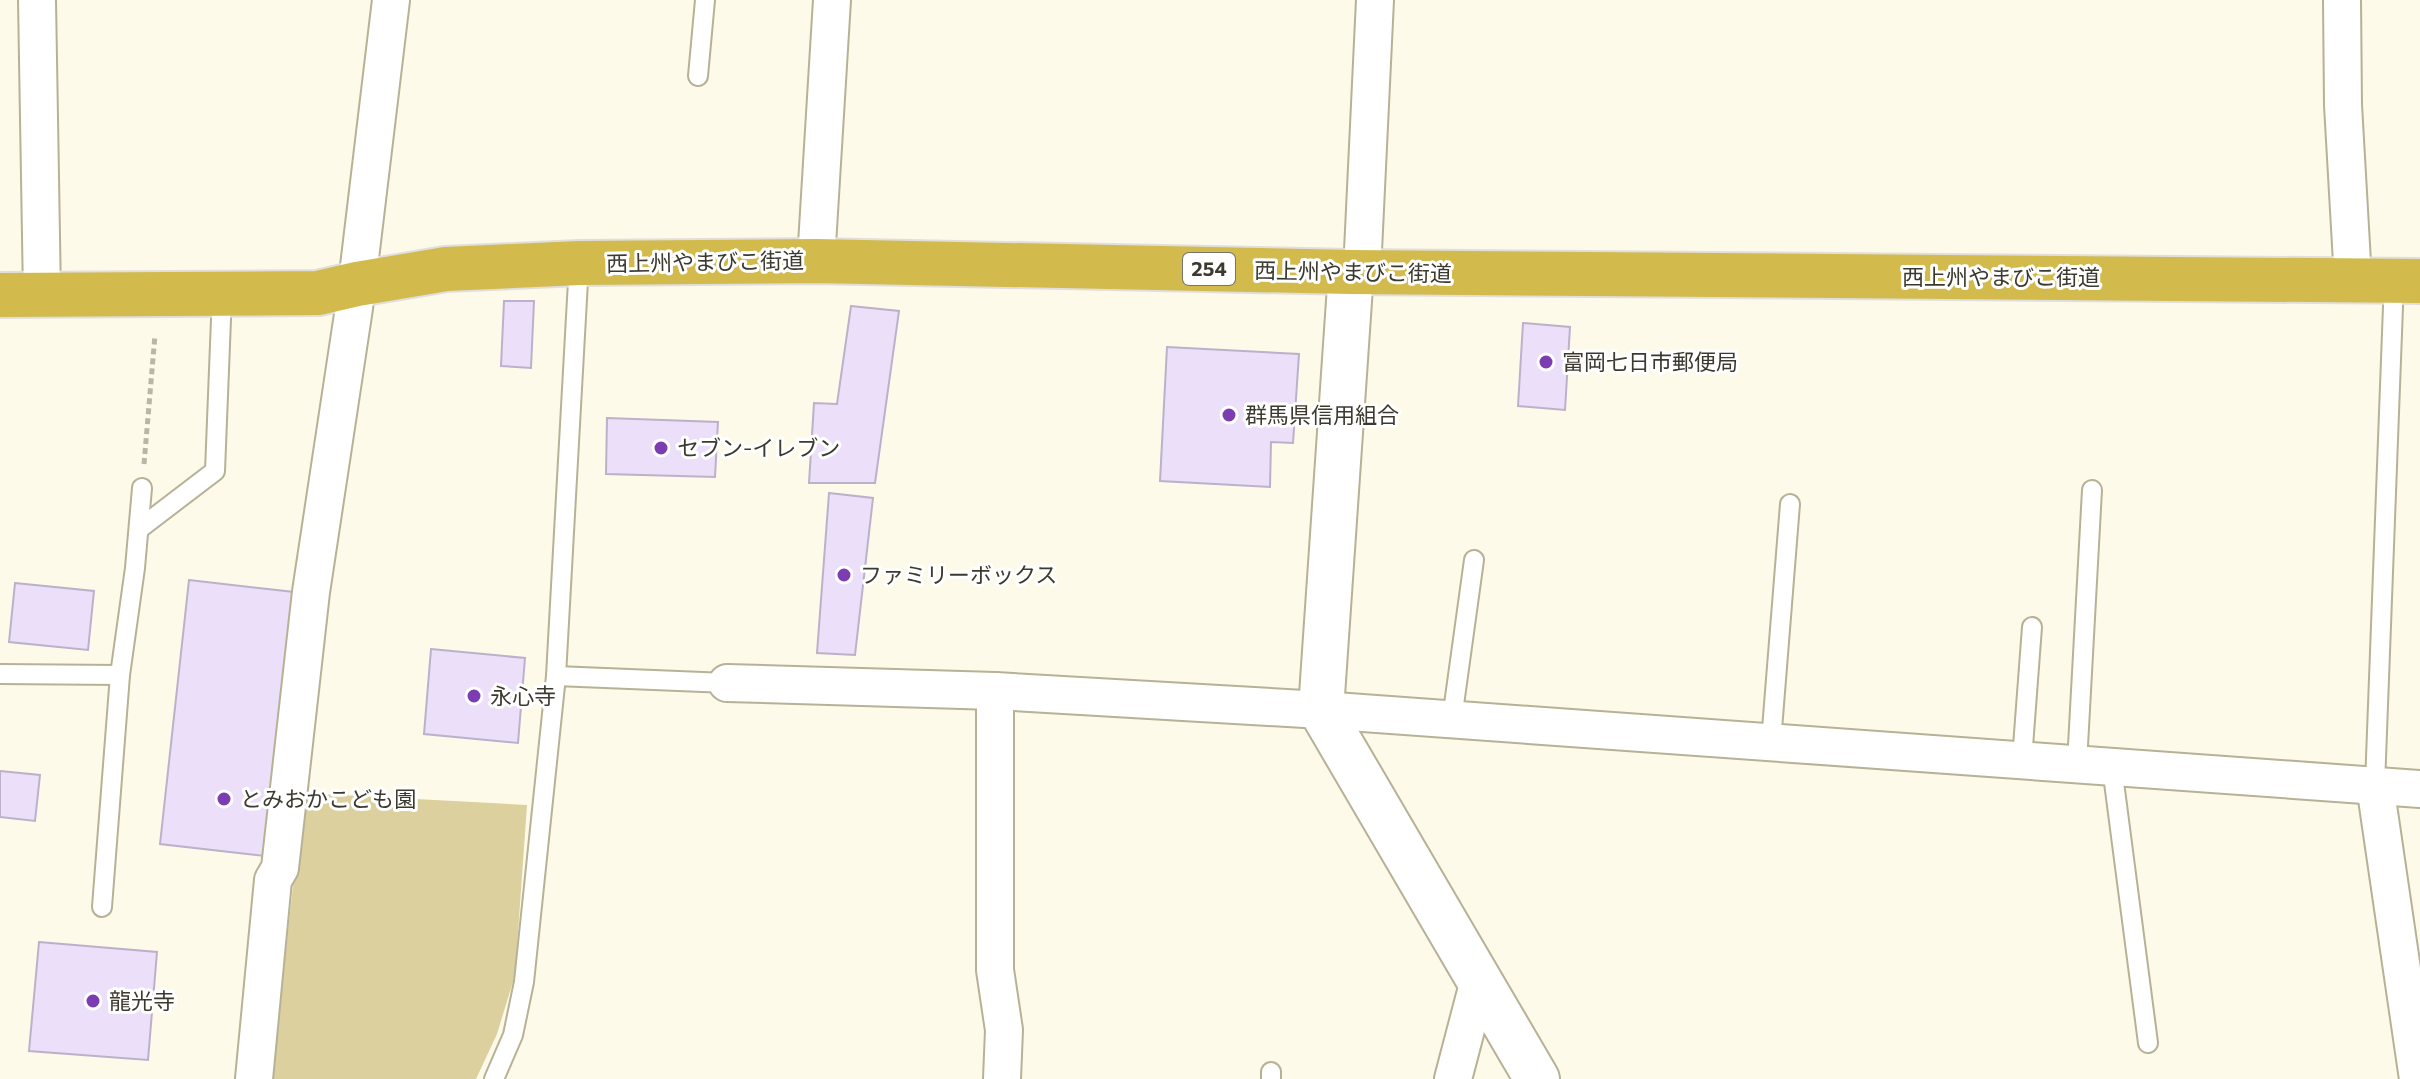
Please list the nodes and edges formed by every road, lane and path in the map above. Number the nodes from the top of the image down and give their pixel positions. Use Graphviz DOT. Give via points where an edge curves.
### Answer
graph roads {
  1 [pos="37,0"];
  2 [pos="391,0"];
  3 [pos="705,0"];
  4 [pos="832,0"];
  5 [pos="1375,0"];
  6 [pos="2342,0"];
  7 [pos="698,76"];
  8 [pos="816,261"];
  9 [pos="579,263"];
  10 [pos="1357,272"];
  11 [pos="2389,280"];
  12 [pos="357,284"];
  13 [pos="159,294"];
  14 [pos="222,294"];
  15 [pos="21,295"];
  16 [pos="142,488"];
  17 [pos="2092,490"];
  18 [pos="1790,504"];
  19 [pos="139,529"];
  20 [pos="1474,560"];
  21 [pos="2032,627"];
  22 [pos="0,674"];
  23 [pos="120,675"];
  24 [pos="556,676"];
  25 [pos="727,683"];
  26 [pos="995,691"];
  27 [pos="1321,710"];
  28 [pos="1452,719"];
  29 [pos="1771,742"];
  30 [pos="2022,760"];
  31 [pos="2095,765"];
  32 [pos="2375,785"];
  33 [pos="2420,789"];
  34 [pos="102,907"];
  35 [pos="1479,980"];
  36 [pos="2148,1043"];
  37 [pos="254,1079"];
  38 [pos="494,1079"];
  39 [pos="1002,1079"];
  40 [pos="1453,1079"];
  41 [pos="1537,1079"];
  42 [pos="2418,1079"];
  1 -- 15 [label="street"];
  2 -- 12 [label="street"];
  3 -- 7 [label="lane"];
  4 -- 8 [label="street"];
  5 -- 10 [label="street"];
  6 -- 11 [label="street" via="2343,105"];
  8 -- 9 [label="highway, 西上州やまびこ街道 / 254"];
  8 -- 10 [label="highway, 西上州やまびこ街道 / 254"];
  9 -- 12 [label="highway, 西上州やまびこ街道 / 254" via="446,269"];
  9 -- 24 [label="lane"];
  10 -- 11 [label="highway, 西上州やまびこ街道 / 254"];
  10 -- 27 [label="street"];
  11 -- 32 [label="lane"];
  12 -- 14 [label="highway, 西上州やまびこ街道 / 254" via="318,293"];
  12 -- 37 [label="street" via="311,592 280,868 273,880"];
  13 -- 14 [label="highway, 西上州やまびこ街道 / 254"];
  13 -- 15 [label="highway, 西上州やまびこ街道 / 254"];
  13 -- 16 [label="path"];
  14 -- 19 [label="lane" via="215,471"];
  16 -- 19 [label="lane"];
  17 -- 31 [label="lane"];
  18 -- 29 [label="lane"];
  19 -- 23 [label="lane"];
  20 -- 28 [label="lane"];
  21 -- 30 [label="lane"];
  22 -- 23 [label="lane"];
  23 -- 34 [label="lane"];
  24 -- 25 [label="lane"];
  24 -- 38 [label="lane" via="524,982 513,1035"];
  25 -- 26 [label="street"];
  26 -- 27 [label="street"];
  26 -- 39 [label="street" via="995,970 1004,1030"];
  27 -- 28 [label="street"];
  27 -- 35 [label="street"];
  28 -- 29 [label="street"];
  29 -- 30 [label="street"];
  30 -- 31 [label="street"];
  31 -- 32 [label="street"];
  31 -- 36 [label="lane"];
  32 -- 33 [label="street"];
  32 -- 42 [label="street"];
  35 -- 40 [label="street"];
  35 -- 41 [label="street"];
}
